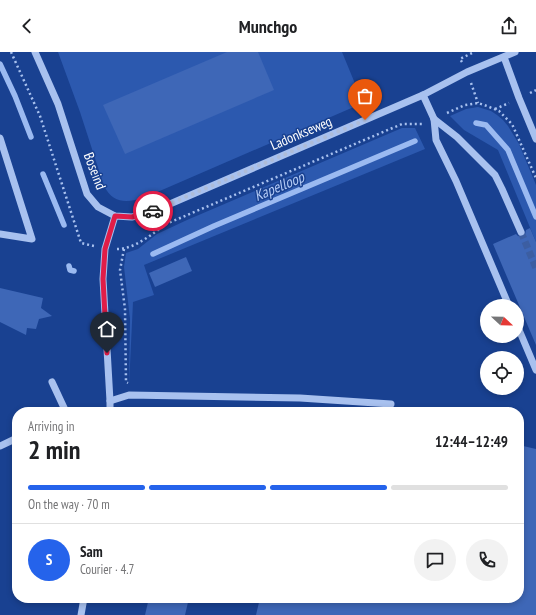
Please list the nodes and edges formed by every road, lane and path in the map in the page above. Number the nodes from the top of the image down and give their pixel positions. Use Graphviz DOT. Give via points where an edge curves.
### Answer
graph roads {
  1 [pos="10,52"];
  2 [pos="35,52"];
  3 [pos="516,52"];
  4 [pos="504,56"];
  5 [pos="423,95"];
  6 [pos="434,119"];
  7 [pos="0,138"];
  8 [pos="536,139"];
  9 [pos="536,178"];
  10 [pos="115,216"];
  11 [pos="520,232"];
  12 [pos="0,234"];
  13 [pos="105,249"];
  14 [pos="124,249"];
  15 [pos="506,299"];
  16 [pos="524,342"];
  17 [pos="536,370"];
  18 [pos="52,382"];
  19 [pos="132,386"];
  20 [pos="110,401"];
  21 [pos="391,404"];
  22 [pos="64,407"];
  23 [pos="110,407"];
  24 [pos="12,440"];
  25 [pos="0,446"];
  26 [pos="83,603"];
  27 [pos="81,615"];
  1 -- 13 [label="path" via="40,116 81,243"];
  2 -- 10 [label="street, Boseind" via="58,104 87,194 98,207"];
  3 -- 4 [label="street, Ladonkseweg"];
  4 -- 5 [label="street, Ladonkseweg"];
  4 -- 8 [label="street"];
  5 -- 6 [label="street"];
  5 -- 10 [label="street, Ladonkseweg" via="148,213 132,217"];
  6 -- 9 [label="path" via="473,103 495,109 512,124"];
  6 -- 11 [label="street" via="457,137 495,176"];
  6 -- 14 [label="path" via="422,124 402,124 166,224"];
  6 -- 15 [label="street" via="436,140"];
  7 -- 12 [label="street" via="32,239"];
  10 -- 13 [label="street"];
  13 -- 14 [label="path"];
  13 -- 20 [label="street" via="103,279"];
  14 -- 19 [label="path" via="120,270 125,309 126,382"];
  16 -- 17 [label="street"];
  18 -- 22 [label="street"];
  20 -- 21 [label="street" via="129,395 300,398"];
  20 -- 23 [label="street"];
  24 -- 25 [label="street"];
  26 -- 27 [label="street"];
}
